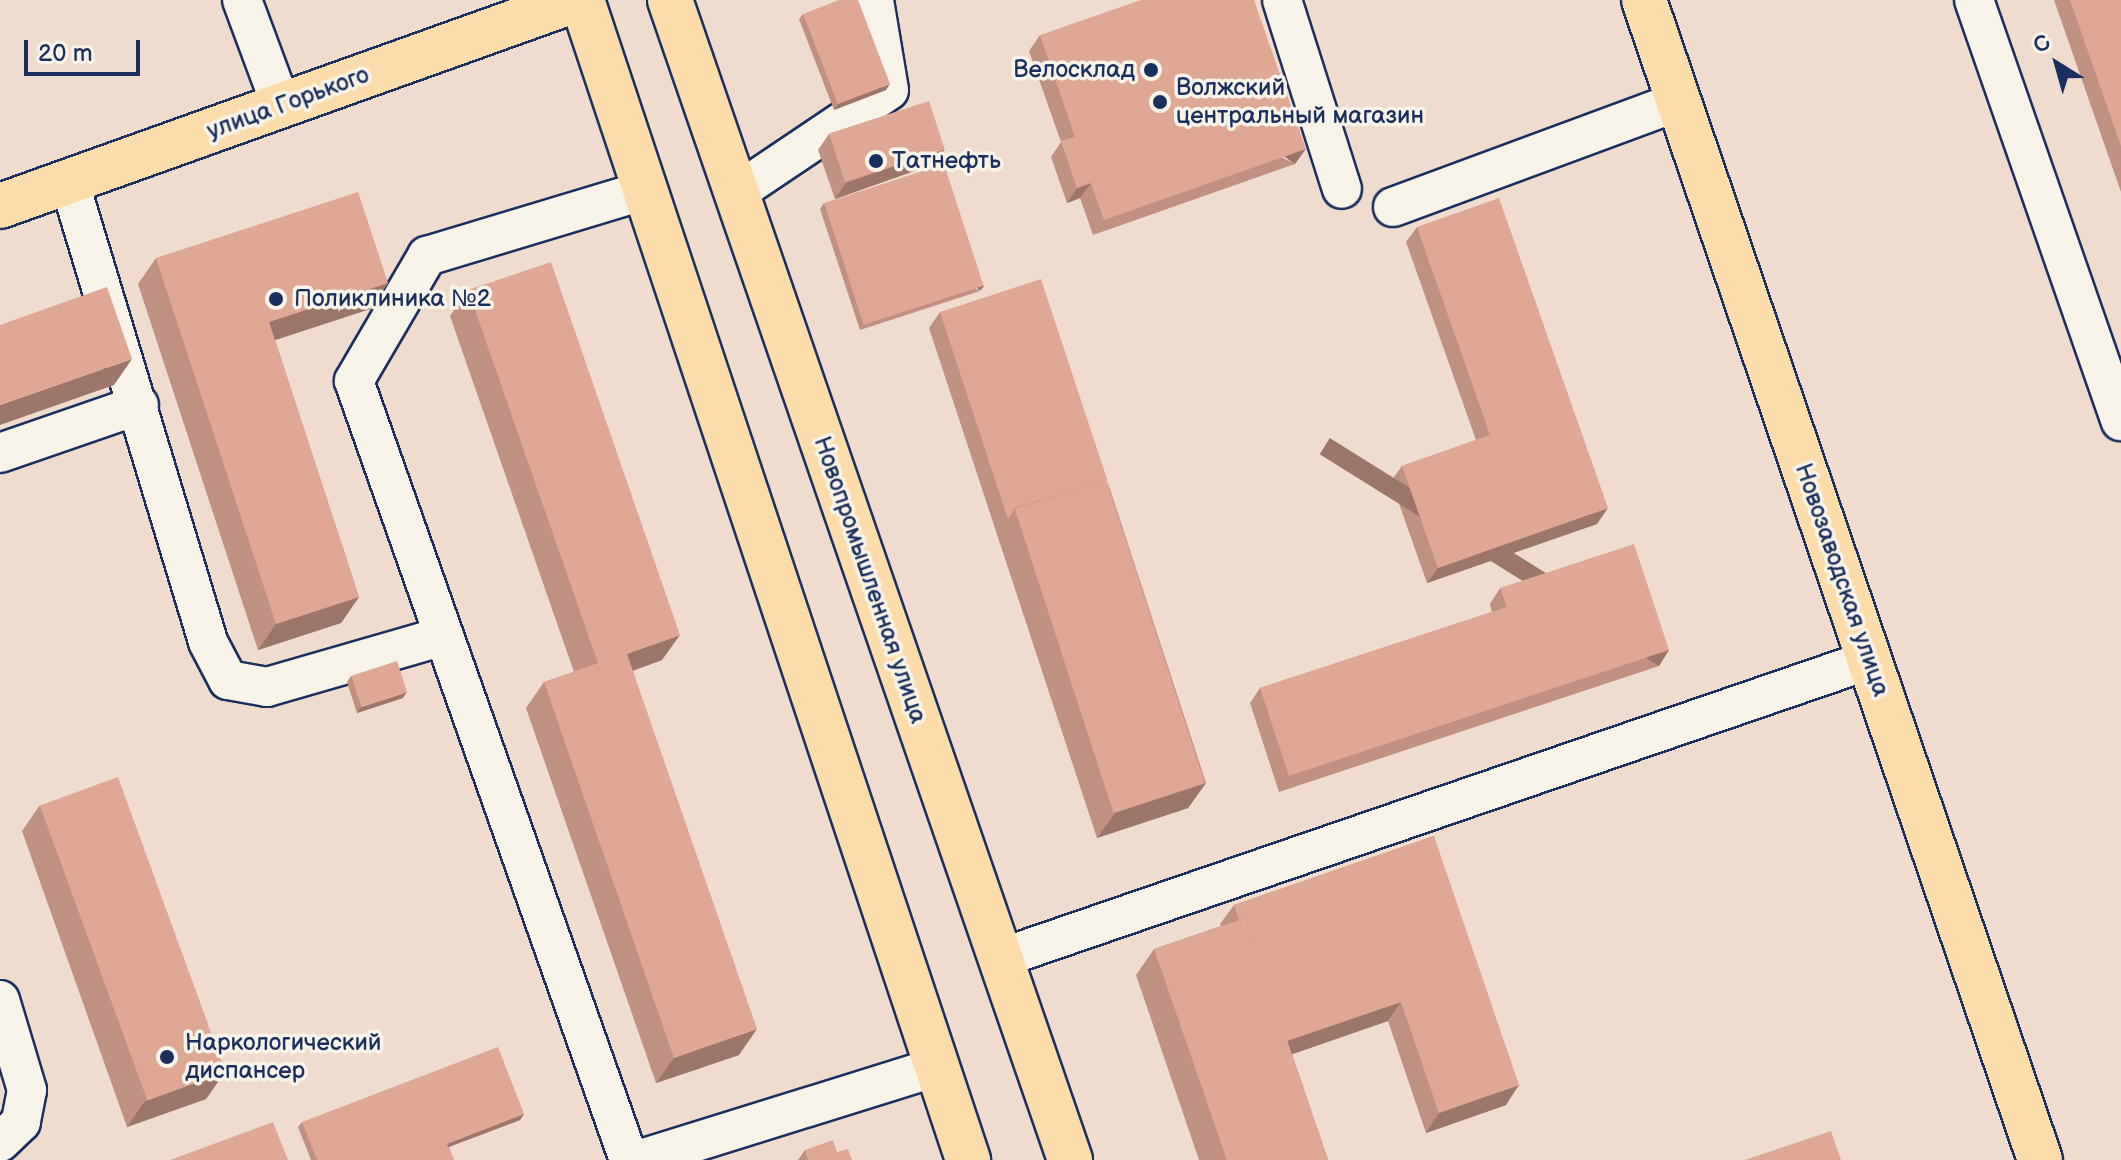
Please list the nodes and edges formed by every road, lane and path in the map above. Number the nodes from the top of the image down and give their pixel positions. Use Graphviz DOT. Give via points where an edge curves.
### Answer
graph roads {
  1 [pos="242,0"];
  2 [pos="579,0"];
  3 [pos="670,0"];
  4 [pos="874,0"];
  5 [pos="1282,0"];
  6 [pos="1644,0"];
  7 [pos="1974,0"];
  8 [pos="1679,101"];
  9 [pos="281,105"];
  10 [pos="69,181"];
  11 [pos="1342,189"];
  12 [pos="645,190"];
  13 [pos="736,193"];
  14 [pos="0,206"];
  15 [pos="1393,207"];
  16 [pos="139,405"];
  17 [pos="2121,421"];
  18 [pos="0,453"];
  19 [pos="444,636"];
  20 [pos="1869,660"];
  21 [pos="1001,958"];
  22 [pos="0,1000"];
  23 [pos="937,1067"];
  24 [pos="0,1142"];
  25 [pos="629,1160"];
  26 [pos="638,1160"];
  27 [pos="968,1160"];
  28 [pos="1070,1160"];
  29 [pos="2040,1160"];
  1 -- 9 [label="lane"];
  2 -- 9 [label="main road, улица Горького"];
  2 -- 12 [label="main road"];
  3 -- 13 [label="main road, Новопромышленная улица"];
  4 -- 13 [label="lane" via="889,90"];
  5 -- 11 [label="lane"];
  6 -- 8 [label="main road, Новозаводская улица"];
  7 -- 17 [label="lane"];
  8 -- 15 [label="lane"];
  8 -- 20 [label="main road, Новозаводская улица"];
  9 -- 10 [label="main road, улица Горького"];
  10 -- 14 [label="main road, улица Горького"];
  10 -- 16 [label="lane"];
  12 -- 19 [label="lane" via="427,256 354,381"];
  12 -- 23 [label="main road"];
  13 -- 21 [label="main road, Новопромышленная улица"];
  16 -- 18 [label="lane"];
  16 -- 19 [label="lane" via="208,642 228,680 267,687"];
  19 -- 25 [label="lane"];
  20 -- 21 [label="lane"];
  20 -- 29 [label="main road, Новозаводская улица"];
  21 -- 28 [label="main road, Новопромышленная улица"];
  22 -- 24 [label="lane" via="27,1090 21,1122"];
  23 -- 26 [label="lane"];
  23 -- 27 [label="main road"];
}
